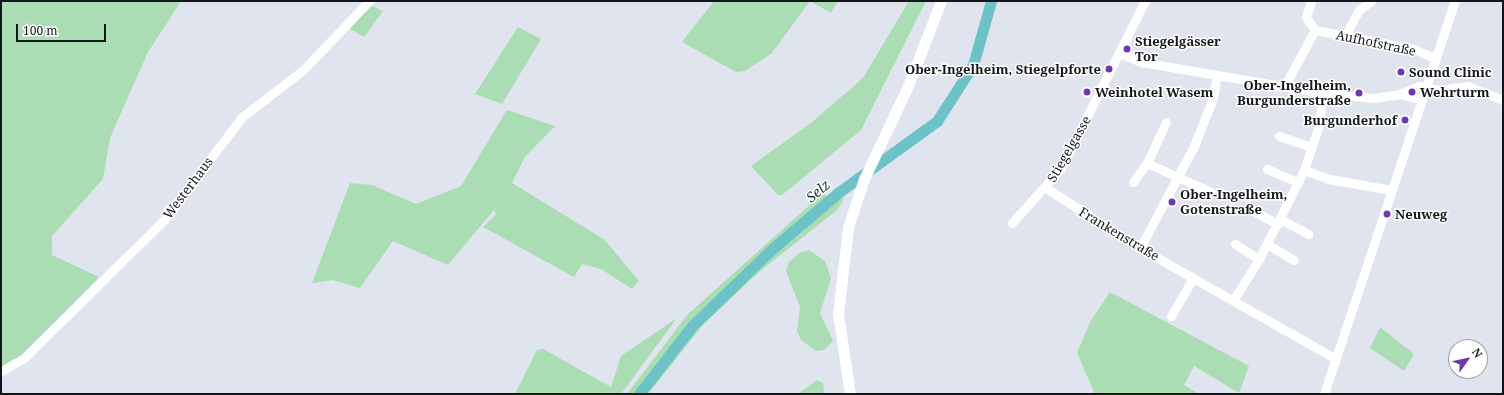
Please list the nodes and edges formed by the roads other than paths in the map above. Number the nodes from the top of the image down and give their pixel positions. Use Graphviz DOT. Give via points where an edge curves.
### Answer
graph roads {
  1 [pos="369,1"];
  2 [pos="941,1"];
  3 [pos="1145,1"];
  4 [pos="1311,1"];
  5 [pos="1371,1"];
  6 [pos="1455,1"];
  7 [pos="1315,30"];
  8 [pos="1345,36"];
  9 [pos="1122,54"];
  10 [pos="1436,59"];
  11 [pos="1217,75"];
  12 [pos="1284,87"];
  13 [pos="1426,87"];
  14 [pos="1323,93"];
  15 [pos="1400,94"];
  16 [pos="1422,100"];
  17 [pos="1503,100"];
  18 [pos="1166,122"];
  19 [pos="1279,136"];
  20 [pos="1311,147"];
  21 [pos="1147,163"];
  22 [pos="1267,169"];
  23 [pos="1304,170"];
  24 [pos="1178,179"];
  25 [pos="1132,182"];
  26 [pos="1298,182"];
  27 [pos="1046,188"];
  28 [pos="1391,190"];
  29 [pos="1211,192"];
  30 [pos="1252,210"];
  31 [pos="1278,222"];
  32 [pos="1012,223"];
  33 [pos="1308,234"];
  34 [pos="1235,244"];
  35 [pos="1267,244"];
  36 [pos="1140,248"];
  37 [pos="1259,259"];
  38 [pos="1294,260"];
  39 [pos="1193,278"];
  40 [pos="1234,299"];
  41 [pos="1171,316"];
  42 [pos="1336,359"];
  43 [pos="1,371"];
  44 [pos="850,394"];
  45 [pos="1324,394"];
  1 -- 43 [label="street, Westerhaus" via="303,70 242,117 165,219 24,358"];
  2 -- 44 [label="main road" via="893,118 864,179 844,242 838,314 843,364"];
  3 -- 9 [label="street, Stiegelgasse"];
  4 -- 7 [label="street" via="1306,17"];
  5 -- 8 [label="street" via="1359,10"];
  6 -- 10 [label="street"];
  7 -- 8 [label="street, Aufhofstraße"];
  7 -- 12 [label="street"];
  8 -- 10 [label="street, Aufhofstraße" via="1414,49"];
  9 -- 11 [label="street" via="1141,62"];
  9 -- 27 [label="street, Stiegelgasse" via="1061,168"];
  10 -- 13 [label="street"];
  11 -- 12 [label="street"];
  11 -- 24 [label="street" via="1213,98"];
  12 -- 14 [label="street"];
  13 -- 15 [label="street" via="1415,86"];
  13 -- 16 [label="street"];
  13 -- 17 [label="street" via="1439,90 1467,86"];
  14 -- 15 [label="street" via="1374,98"];
  14 -- 20 [label="street" via="1319,125"];
  15 -- 16 [label="street"];
  16 -- 28 [label="street"];
  18 -- 21 [label="street"];
  19 -- 20 [label="street"];
  20 -- 23 [label="street"];
  21 -- 24 [label="street"];
  21 -- 25 [label="street"];
  22 -- 26 [label="street"];
  23 -- 26 [label="street"];
  23 -- 28 [label="street" via="1328,179"];
  24 -- 29 [label="street"];
  24 -- 36 [label="street"];
  26 -- 31 [label="street"];
  27 -- 32 [label="street, Stiegelgasse"];
  27 -- 36 [label="street, Frankenstraße"];
  28 -- 42 [label="street"];
  30 -- 31 [label="street"];
  31 -- 33 [label="street"];
  31 -- 35 [label="street"];
  34 -- 37 [label="street"];
  35 -- 37 [label="street"];
  35 -- 38 [label="street"];
  36 -- 39 [label="street, Frankenstraße"];
  37 -- 40 [label="street"];
  39 -- 40 [label="street, Frankenstraße"];
  39 -- 41 [label="street"];
  40 -- 42 [label="street, Frankenstraße"];
  42 -- 45 [label="street"];
}
